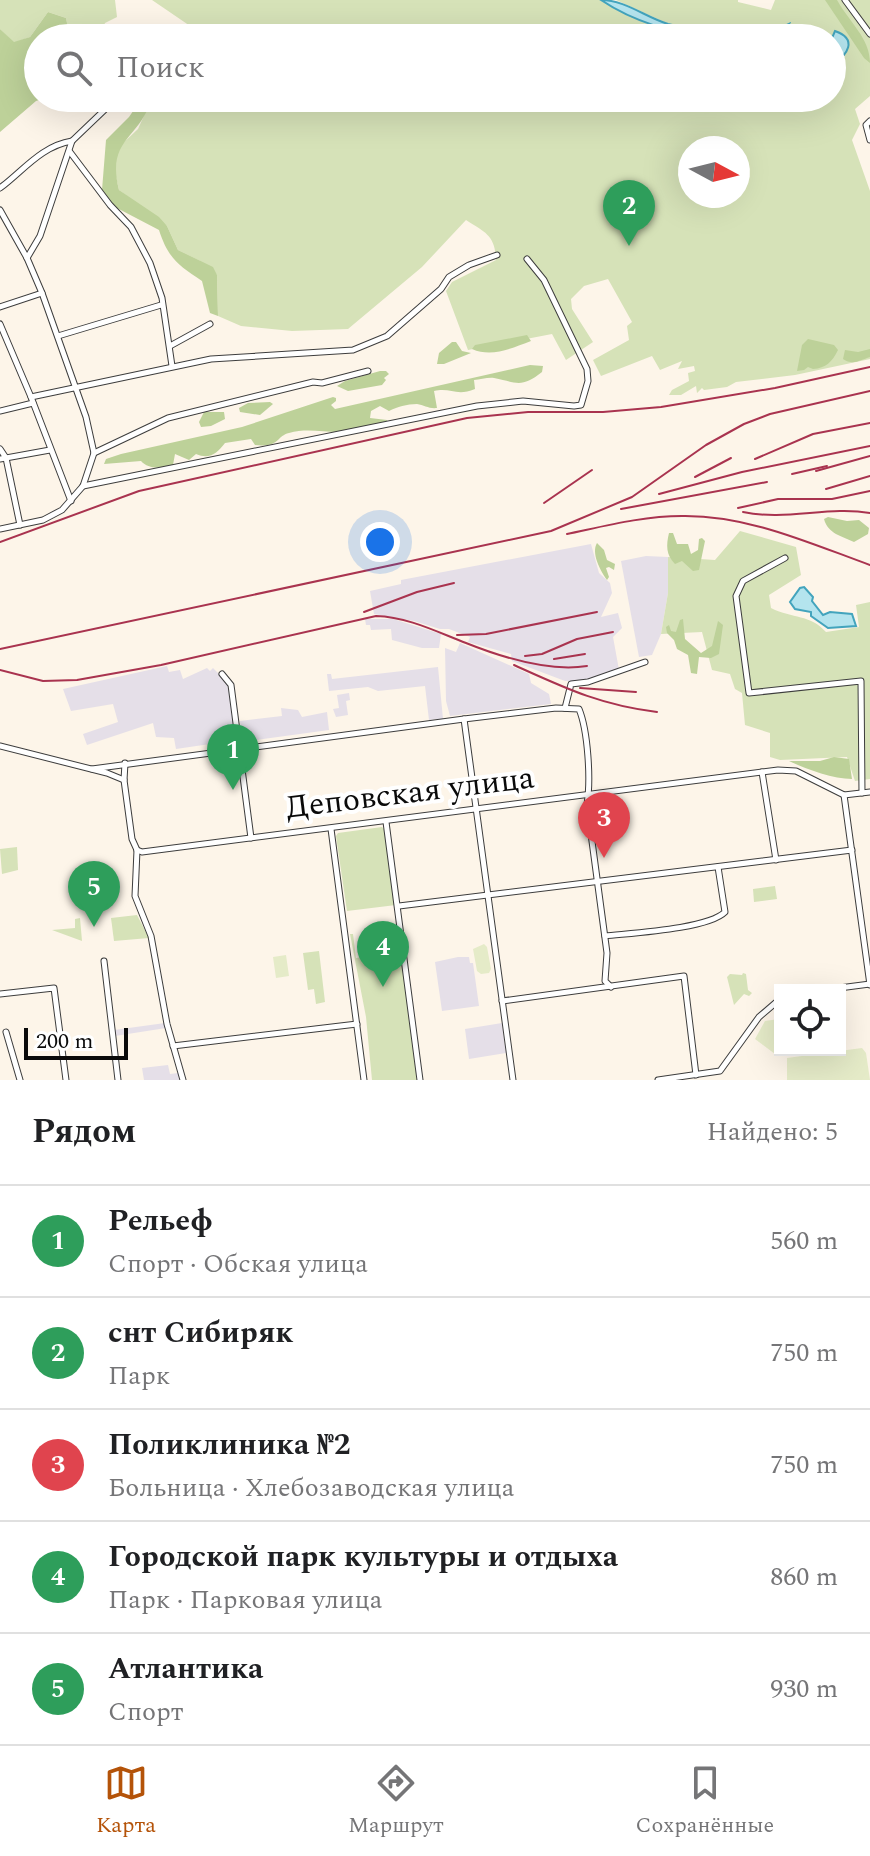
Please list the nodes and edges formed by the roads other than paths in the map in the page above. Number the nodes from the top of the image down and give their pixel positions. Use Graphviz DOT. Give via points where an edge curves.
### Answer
graph roads {
  1 [pos="845,0"];
  2 [pos="870,34"];
  3 [pos="102,112"];
  4 [pos="870,121"];
  5 [pos="870,140"];
  6 [pos="72,141"];
  7 [pos="70,152"];
  8 [pos="0,188"];
  9 [pos="0,210"];
  10 [pos="497,255"];
  11 [pos="27,258"];
  12 [pos="527,259"];
  13 [pos="42,293"];
  14 [pos="161,305"];
  15 [pos="0,307"];
  16 [pos="0,324"];
  17 [pos="210,324"];
  18 [pos="58,336"];
  19 [pos="170,346"];
  20 [pos="172,366"];
  21 [pos="368,371"];
  22 [pos="74,386"];
  23 [pos="32,400"];
  24 [pos="0,411"];
  25 [pos="0,449"];
  26 [pos="50,450"];
  27 [pos="94,453"];
  28 [pos="3,459"];
  29 [pos="83,486"];
  30 [pos="71,502"];
  31 [pos="20,525"];
  32 [pos="0,529"];
  33 [pos="785,558"];
  34 [pos="645,662"];
  35 [pos="222,674"];
  36 [pos="565,708"];
  37 [pos="464,719"];
  38 [pos="0,746"];
  39 [pos="240,748"];
  40 [pos="125,763"];
  41 [pos="92,769"];
  42 [pos="762,772"];
  43 [pos="124,780"];
  44 [pos="870,792"];
  45 [pos="862,793"];
  46 [pos="589,795"];
  47 [pos="844,795"];
  48 [pos="476,809"];
  49 [pos="386,822"];
  50 [pos="331,829"];
  51 [pos="251,838"];
  52 [pos="852,850"];
  53 [pos="139,851"];
  54 [pos="776,860"];
  55 [pos="718,867"];
  56 [pos="598,881"];
  57 [pos="487,895"];
  58 [pos="399,906"];
  59 [pos="605,936"];
  60 [pos="104,961"];
  61 [pos="870,984"];
  62 [pos="611,987"];
  63 [pos="846,987"];
  64 [pos="0,994"];
  65 [pos="502,1001"];
  66 [pos="774,1004"];
  67 [pos="357,1024"];
  68 [pos="6,1032"];
  69 [pos="173,1046"];
  70 [pos="720,1071"];
  71 [pos="696,1075"];
  72 [pos="20,1080"];
  73 [pos="66,1080"];
  74 [pos="118,1080"];
  75 [pos="183,1080"];
  76 [pos="364,1080"];
  77 [pos="420,1080"];
  78 [pos="513,1080"];
  79 [pos="658,1080"];
  80 [pos="721,1080"];
  1 -- 2 [label="street"];
  3 -- 6 [label="street"];
  4 -- 5 [label="street"];
  6 -- 7 [label="street"];
  6 -- 8 [label="street" via="36,156"];
  7 -- 11 [label="street"];
  7 -- 14 [label="street" via="131,227 150,263"];
  9 -- 11 [label="street"];
  10 -- 20 [label="street" via="449,277 387,336 369,345"];
  11 -- 13 [label="street"];
  12 -- 29 [label="street" via="544,280 587,369 581,405 477,406"];
  13 -- 15 [label="street"];
  13 -- 18 [label="street"];
  14 -- 18 [label="street"];
  14 -- 19 [label="street"];
  16 -- 23 [label="street"];
  17 -- 19 [label="street"];
  18 -- 22 [label="street"];
  19 -- 20 [label="street"];
  20 -- 22 [label="street"];
  21 -- 27 [label="street" via="168,418"];
  22 -- 23 [label="street"];
  22 -- 27 [label="street"];
  23 -- 24 [label="street"];
  23 -- 26 [label="street"];
  25 -- 28 [label="street"];
  26 -- 28 [label="street"];
  26 -- 30 [label="street"];
  27 -- 29 [label="street"];
  28 -- 31 [label="street"];
  29 -- 30 [label="street"];
  30 -- 31 [label="street" via="43,520"];
  31 -- 32 [label="street"];
  33 -- 45 [label="street" via="743,581 736,596 749,693 861,681"];
  34 -- 36 [label="street" via="571,684"];
  35 -- 39 [label="street" via="231,685"];
  36 -- 37 [label="street"];
  36 -- 46 [label="street" via="574,707 581,714"];
  37 -- 39 [label="street"];
  37 -- 48 [label="street"];
  38 -- 41 [label="street"];
  39 -- 40 [label="street"];
  39 -- 51 [label="street"];
  40 -- 41 [label="street"];
  40 -- 43 [label="street"];
  41 -- 43 [label="street"];
  42 -- 46 [label="street, Деповская улица"];
  42 -- 47 [label="street, Деповская улица" via="793,770"];
  42 -- 54 [label="street"];
  43 -- 53 [label="street" via="132,839"];
  44 -- 45 [label="street"];
  45 -- 47 [label="street"];
  46 -- 48 [label="street, Деповская улица"];
  46 -- 56 [label="street"];
  47 -- 52 [label="street"];
  48 -- 49 [label="street, Деповская улица"];
  48 -- 57 [label="street"];
  49 -- 50 [label="street, Деповская улица"];
  49 -- 58 [label="street"];
  50 -- 51 [label="street, Деповская улица"];
  50 -- 67 [label="street"];
  51 -- 53 [label="street, Деповская улица"];
  52 -- 54 [label="street"];
  52 -- 61 [label="street"];
  53 -- 69 [label="street" via="135,896 151,936"];
  54 -- 55 [label="street"];
  55 -- 56 [label="street"];
  55 -- 59 [label="street" via="725,912 721,916"];
  56 -- 57 [label="street"];
  56 -- 59 [label="street"];
  57 -- 58 [label="street"];
  57 -- 65 [label="street"];
  58 -- 77 [label="street"];
  59 -- 62 [label="street" via="605,981"];
  60 -- 74 [label="street"];
  61 -- 63 [label="street"];
  62 -- 65 [label="street"];
  62 -- 71 [label="street" via="684,976"];
  64 -- 73 [label="street" via="54,988"];
  65 -- 78 [label="street"];
  66 -- 70 [label="street"];
  67 -- 69 [label="street"];
  67 -- 76 [label="street"];
  68 -- 72 [label="street"];
  69 -- 75 [label="street"];
  70 -- 71 [label="street"];
  70 -- 80 [label="street"];
  71 -- 79 [label="street"];
}
